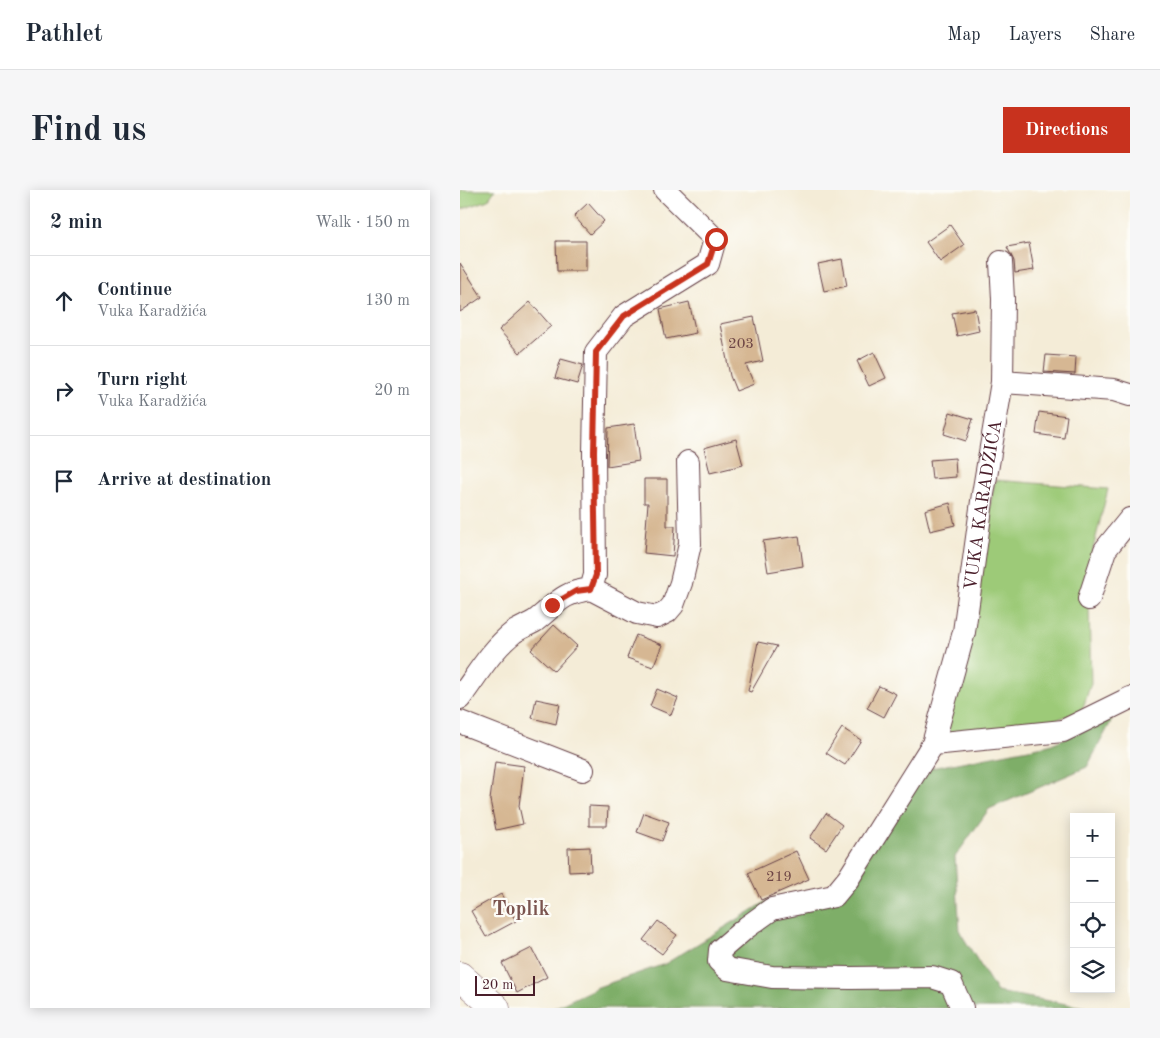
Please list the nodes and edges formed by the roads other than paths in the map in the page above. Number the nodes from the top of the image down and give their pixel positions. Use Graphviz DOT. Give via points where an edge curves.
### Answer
graph roads {
  1 [pos="665,190"];
  2 [pos="1000,262"];
  3 [pos="1002,382"];
  4 [pos="1130,395"];
  5 [pos="688,462"];
  6 [pos="1130,519"];
  7 [pos="591,589"];
  8 [pos="1089,599"];
  9 [pos="460,698"];
  10 [pos="1130,698"];
  11 [pos="460,722"];
  12 [pos="933,744"];
  13 [pos="584,770"];
  14 [pos="460,976"];
  15 [pos="496,1008"];
  16 [pos="962,1008"];
  1 -- 7 [label="street" via="716,239 708,264 624,316 596,352 596,575"];
  2 -- 3 [label="street, VUKA KARADŽIĆA"];
  3 -- 4 [label="street" via="1114,390"];
  3 -- 12 [label="street, VUKA KARADŽIĆA" via="964,632"];
  5 -- 7 [label="street" via="690,544 673,605 657,617 637,613"];
  6 -- 8 [label="street" via="1106,550"];
  7 -- 9 [label="street" via="566,596 535,621 515,632 488,657"];
  10 -- 12 [label="street" via="1063,731"];
  11 -- 13 [label="street"];
  12 -- 16 [label="street, VUKA KARADŽIĆA" via="834,896 772,909 720,950 719,961 726,969 772,976 932,977 951,983"];
  14 -- 15 [label="street"];
}
